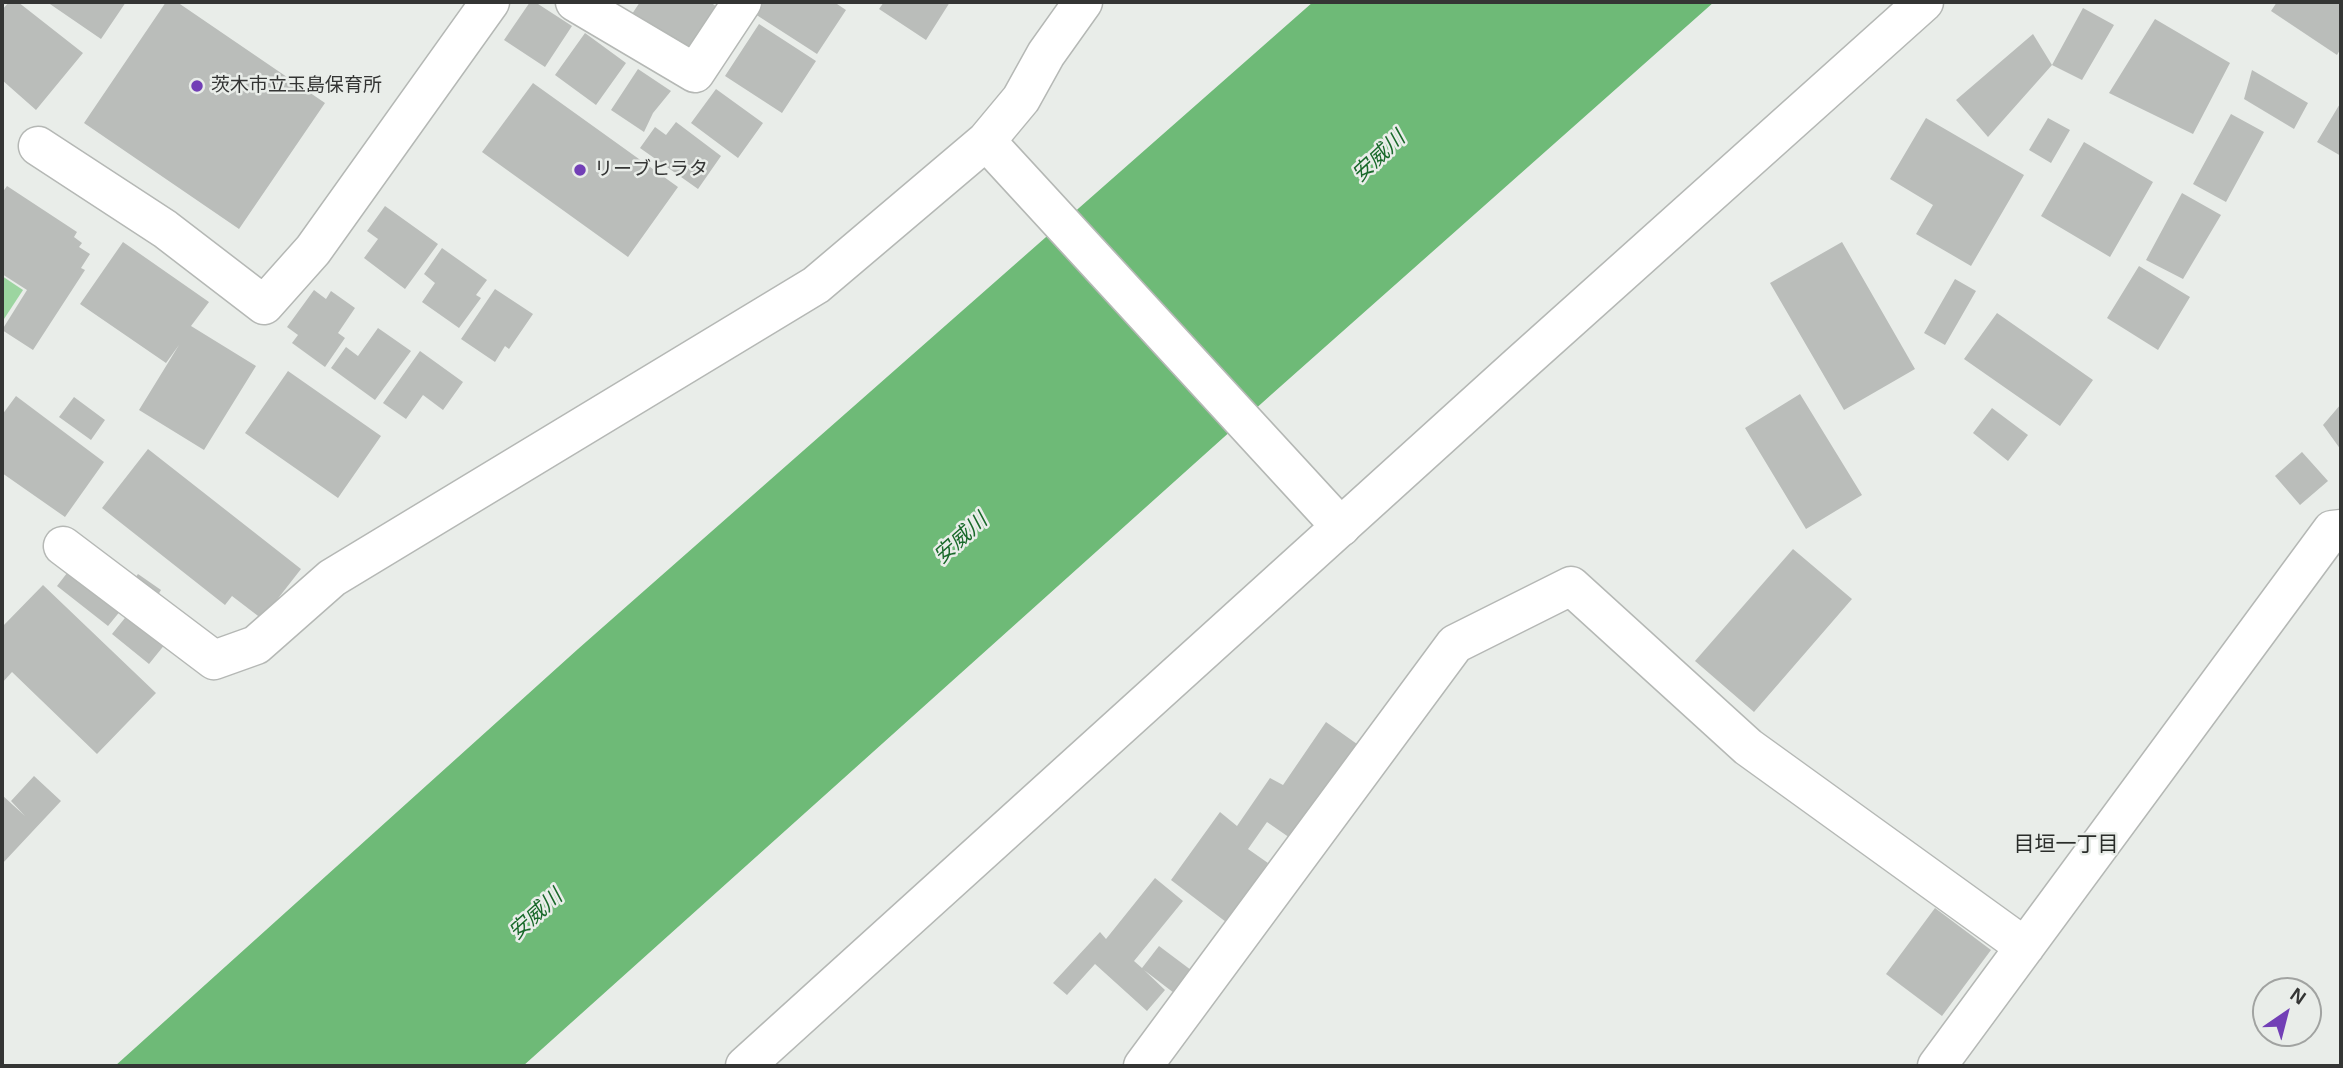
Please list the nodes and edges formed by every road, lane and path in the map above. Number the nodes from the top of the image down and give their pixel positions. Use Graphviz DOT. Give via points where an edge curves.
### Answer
graph roads {
  1 [pos="490,2"];
  2 [pos="575,2"];
  3 [pos="742,2"];
  4 [pos="1083,2"];
  5 [pos="1924,2"];
  6 [pos="38,146"];
  7 [pos="993,148"];
  8 [pos="1340,527"];
  9 [pos="2341,529"];
  10 [pos="63,546"];
  11 [pos="2025,947"];
  12 [pos="745,1066"];
  13 [pos="1143,1066"];
  14 [pos="1937,1066"];
  1 -- 6 [label="street" via="313,250 264,305 165,229"];
  2 -- 3 [label="street" via="695,73"];
  4 -- 7 [label="street" via="1046,54"];
  5 -- 8 [label="street"];
  7 -- 8 [label="street"];
  7 -- 10 [label="street" via="816,285 332,578 256,645 214,660"];
  8 -- 12 [label="street"];
  9 -- 11 [label="street" via="2332,530"];
  11 -- 13 [label="street" via="1748,747 1571,586 1455,644"];
  11 -- 14 [label="street"];
}
